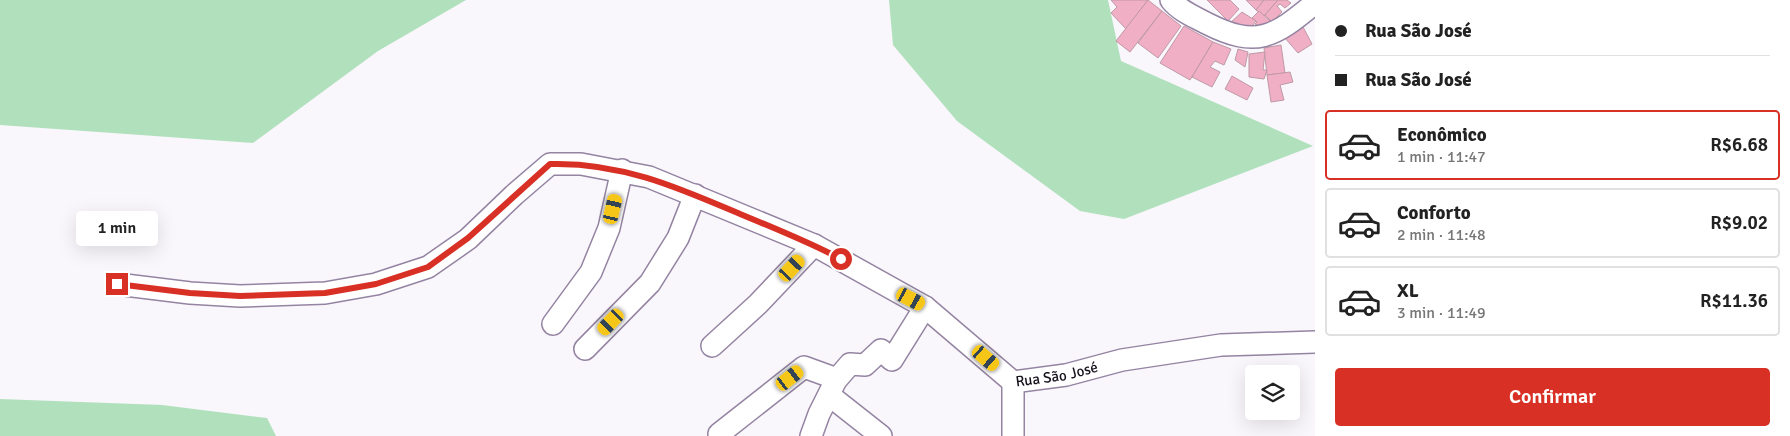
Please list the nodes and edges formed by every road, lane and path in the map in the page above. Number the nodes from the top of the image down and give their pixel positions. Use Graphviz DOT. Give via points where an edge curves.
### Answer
graph roads {
  1 [pos="1171,0"];
  2 [pos="1315,3"];
  3 [pos="622,170"];
  4 [pos="694,194"];
  5 [pos="814,244"];
  6 [pos="117,284"];
  7 [pos="926,307"];
  8 [pos="553,324"];
  9 [pos="1315,342"];
  10 [pos="712,346"];
  11 [pos="585,349"];
  12 [pos="1013,382"];
  13 [pos="833,387"];
  14 [pos="719,434"];
  15 [pos="811,436"];
  16 [pos="881,436"];
  17 [pos="1013,436"];
  1 -- 2 [label="street" via="1178,8 1225,32 1249,38 1276,33"];
  3 -- 4 [label="street, Rua São José"];
  3 -- 6 [label="street, Rua São José" via="581,164 550,164 468,238 428,267 376,284 325,293 240,296"];
  3 -- 8 [label="street" via="609,228 591,272"];
  4 -- 5 [label="street, Rua São José"];
  4 -- 11 [label="street" via="678,238 650,283"];
  5 -- 7 [label="street, Rua São José"];
  5 -- 10 [label="street" via="758,304"];
  7 -- 12 [label="street, Rua São José"];
  7 -- 13 [label="street" via="892,360 881,350 865,365 850,364"];
  9 -- 12 [label="street, Rua São José" via="1221,344 1122,360 1066,375"];
  12 -- 17 [label="street"];
  13 -- 14 [label="street" via="804,367"];
  13 -- 15 [label="street"];
  13 -- 16 [label="street"];
}
